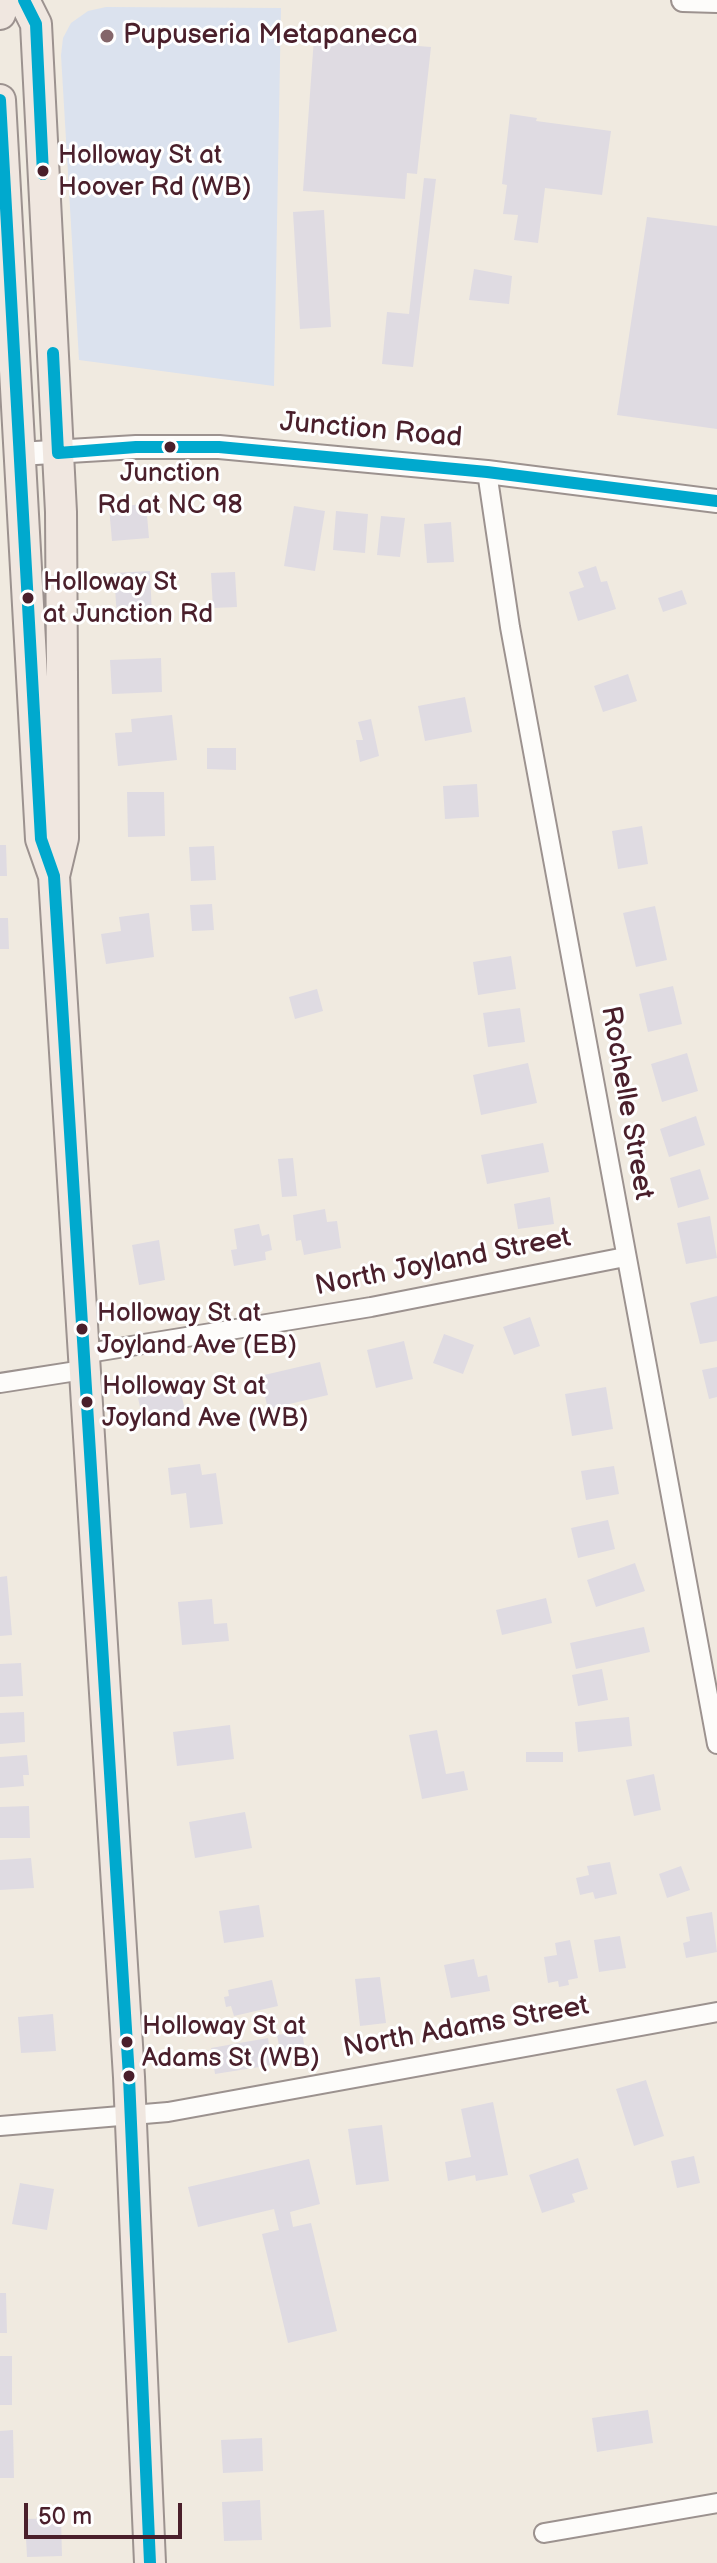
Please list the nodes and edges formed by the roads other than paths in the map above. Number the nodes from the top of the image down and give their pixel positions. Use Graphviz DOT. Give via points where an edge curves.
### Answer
graph roads {
  1 [pos="5,0"];
  2 [pos="24,0"];
  3 [pos="683,0"];
  4 [pos="717,1"];
  5 [pos="0,14"];
  6 [pos="0,100"];
  7 [pos="58,453"];
  8 [pos="19,454"];
  9 [pos="487,472"];
  10 [pos="717,501"];
  11 [pos="54,876"];
  12 [pos="625,1257"];
  13 [pos="82,1362"];
  14 [pos="0,1383"];
  15 [pos="717,1744"];
  16 [pos="717,2012"];
  17 [pos="130,2116"];
  18 [pos="0,2126"];
  19 [pos="717,2503"];
  20 [pos="544,2533"];
  21 [pos="150,2563"];
  1 -- 5 [label="highway"];
  2 -- 7 [label="highway" via="36,24"];
  3 -- 4 [label="street"];
  6 -- 8 [label="highway"];
  7 -- 8 [label="street, Junction Road"];
  7 -- 9 [label="street, Junction Road" via="219,447"];
  7 -- 11 [label="highway" via="63,838"];
  8 -- 11 [label="highway" via="41,839"];
  9 -- 10 [label="street, Junction Road"];
  9 -- 12 [label="street, Rochelle Street" via="510,627"];
  11 -- 13 [label="highway"];
  12 -- 13 [label="street, North Joyland Street"];
  12 -- 15 [label="street, Rochelle Street"];
  13 -- 14 [label="street, North Joyland Street"];
  13 -- 17 [label="highway"];
  16 -- 17 [label="street, North Adams Street"];
  17 -- 18 [label="street, North Adams Street"];
  17 -- 21 [label="highway"];
  19 -- 20 [label="street"];
}
